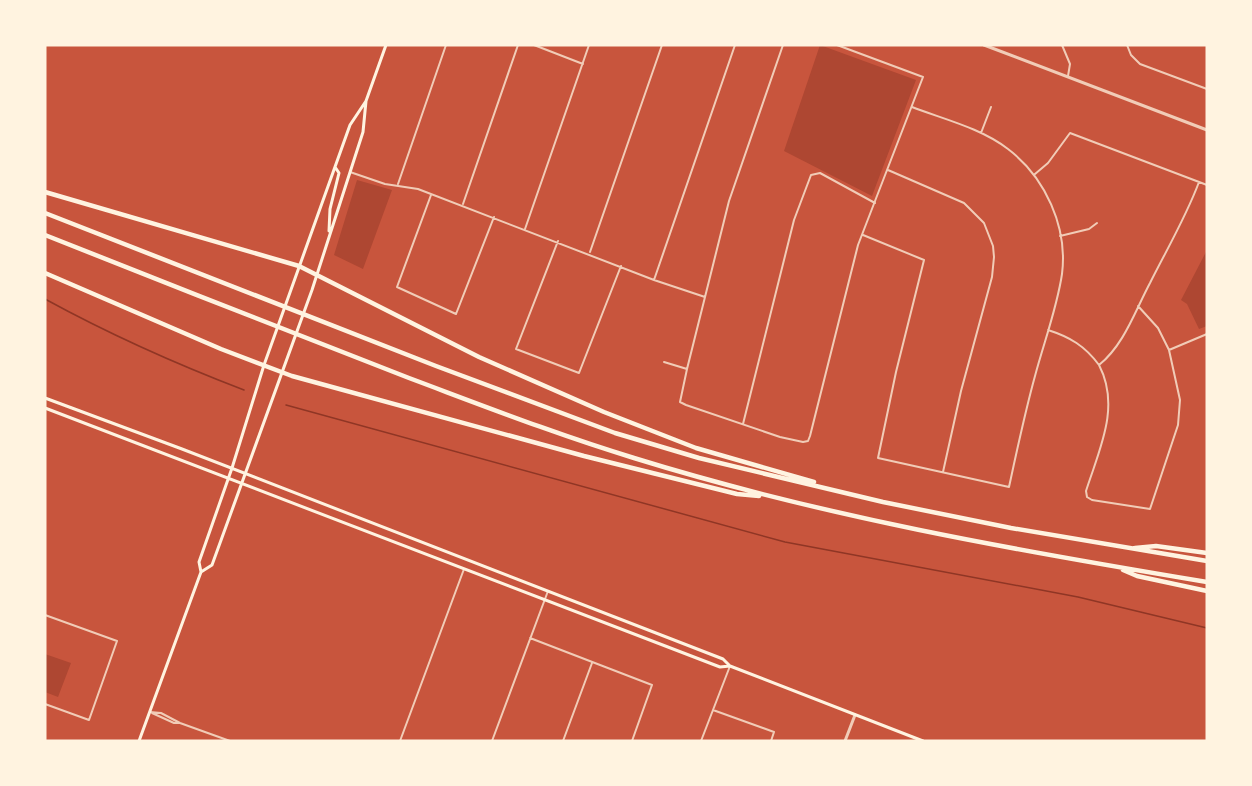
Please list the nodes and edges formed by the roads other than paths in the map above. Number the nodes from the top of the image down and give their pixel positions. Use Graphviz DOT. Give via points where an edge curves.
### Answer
graph roads {
  1 [pos="386,45"];
  2 [pos="446,45"];
  3 [pos="518,45"];
  4 [pos="534,45"];
  5 [pos="589,45"];
  6 [pos="662,45"];
  7 [pos="735,45"];
  8 [pos="783,45"];
  9 [pos="837,45"];
  10 [pos="1062,45"];
  11 [pos="1127,45"];
  12 [pos="987,46"];
  13 [pos="848,47"];
  14 [pos="583,64"];
  15 [pos="1068,76"];
  16 [pos="1207,90"];
  17 [pos="366,101"];
  18 [pos="912,107"];
  19 [pos="991,107"];
  20 [pos="1207,130"];
  21 [pos="981,133"];
  22 [pos="335,167"];
  23 [pos="888,170"];
  24 [pos="350,172"];
  25 [pos="1034,175"];
  26 [pos="1199,182"];
  27 [pos="398,185"];
  28 [pos="1207,185"];
  29 [pos="45,192"];
  30 [pos="431,194"];
  31 [pos="875,203"];
  32 [pos="462,205"];
  33 [pos="45,213"];
  34 [pos="494,217"];
  35 [pos="1097,223"];
  36 [pos="525,229"];
  37 [pos="45,235"];
  38 [pos="861,235"];
  39 [pos="329,236"];
  40 [pos="1060,236"];
  41 [pos="558,241"];
  42 [pos="589,253"];
  43 [pos="299,266"];
  44 [pos="621,266"];
  45 [pos="45,273"];
  46 [pos="317,275"];
  47 [pos="654,280"];
  48 [pos="705,297"];
  49 [pos="1138,306"];
  50 [pos="1048,330"];
  51 [pos="1207,334"];
  52 [pos="1170,350"];
  53 [pos="664,362"];
  54 [pos="264,365"];
  55 [pos="1099,365"];
  56 [pos="687,369"];
  57 [pos="283,373"];
  58 [pos="45,398"];
  59 [pos="45,408"];
  60 [pos="743,424"];
  61 [pos="232,468"];
  62 [pos="943,472"];
  63 [pos="246,473"];
  64 [pos="228,479"];
  65 [pos="242,485"];
  66 [pos="771,497"];
  67 [pos="883,502"];
  68 [pos="329,506"];
  69 [pos="325,516"];
  70 [pos="394,531"];
  71 [pos="390,540"];
  72 [pos="1126,548"];
  73 [pos="1207,553"];
  74 [pos="467,559"];
  75 [pos="1207,561"];
  76 [pos="1118,567"];
  77 [pos="464,568"];
  78 [pos="201,572"];
  79 [pos="1207,582"];
  80 [pos="548,591"];
  81 [pos="1207,591"];
  82 [pos="544,599"];
  83 [pos="45,615"];
  84 [pos="638,626"];
  85 [pos="635,634"];
  86 [pos="530,638"];
  87 [pos="592,663"];
  88 [pos="730,666"];
  89 [pos="45,704"];
  90 [pos="713,710"];
  91 [pos="150,712"];
  92 [pos="855,715"];
  93 [pos="139,741"];
  94 [pos="230,741"];
  95 [pos="400,741"];
  96 [pos="492,741"];
  97 [pos="563,741"];
  98 [pos="632,741"];
  99 [pos="701,741"];
  100 [pos="771,741"];
  101 [pos="845,741"];
  102 [pos="923,741"];
  1 -- 17 [label="main road"];
  2 -- 27 [label="street"];
  3 -- 32 [label="street"];
  4 -- 14 [label="street"];
  5 -- 14 [label="street"];
  6 -- 42 [label="street"];
  7 -- 47 [label="street"];
  8 -- 48 [label="street" via="732,194"];
  9 -- 13 [label="street"];
  10 -- 15 [label="street" via="1070,64"];
  11 -- 16 [label="street" via="1140,64"];
  12 -- 15 [label="street"];
  13 -- 18 [label="street" via="923,77"];
  14 -- 36 [label="street"];
  15 -- 20 [label="street"];
  17 -- 22 [label="main road" via="350,125"];
  17 -- 24 [label="main road" via="363,132"];
  18 -- 21 [label="street"];
  18 -- 23 [label="street"];
  19 -- 21 [label="street"];
  21 -- 25 [label="street" via="1007,147"];
  22 -- 39 [label="main road" via="339,173 330,208"];
  22 -- 43 [label="main road"];
  23 -- 31 [label="street"];
  23 -- 62 [label="street" via="964,203 989,233 994,258"];
  24 -- 27 [label="street"];
  24 -- 39 [label="main road"];
  25 -- 26 [label="street" via="1070,133"];
  25 -- 40 [label="street" via="1051,202"];
  26 -- 28 [label="street"];
  26 -- 49 [label="street"];
  27 -- 30 [label="street"];
  29 -- 43 [label="highway"];
  30 -- 32 [label="street"];
  30 -- 34 [label="street" via="396,286 456,314"];
  31 -- 38 [label="street"];
  31 -- 60 [label="street" via="820,173 812,176 794,220"];
  32 -- 34 [label="street"];
  33 -- 67 [label="highway" via="615,433 699,458"];
  34 -- 36 [label="street"];
  35 -- 40 [label="street" via="1089,229"];
  36 -- 41 [label="street"];
  37 -- 66 [label="highway" via="555,432"];
  38 -- 60 [label="street" via="808,441"];
  38 -- 62 [label="street" via="924,260 878,458"];
  39 -- 46 [label="main road"];
  40 -- 50 [label="street" via="1062,274"];
  41 -- 42 [label="street"];
  41 -- 44 [label="street" via="516,348 579,373"];
  42 -- 44 [label="street"];
  43 -- 46 [label="highway"];
  43 -- 54 [label="main road"];
  44 -- 47 [label="street"];
  45 -- 54 [label="highway"];
  46 -- 57 [label="main road"];
  46 -- 67 [label="highway" via="479,357 604,412 718,455"];
  47 -- 48 [label="street"];
  48 -- 56 [label="street"];
  49 -- 52 [label="street" via="1158,328"];
  49 -- 55 [label="street" via="1119,344"];
  50 -- 55 [label="street" via="1080,344"];
  50 -- 62 [label="street" via="1009,487"];
  51 -- 52 [label="street"];
  52 -- 55 [label="street" via="1180,418 1150,509 1087,497 1109,414 1109,393"];
  53 -- 56 [label="street"];
  54 -- 57 [label="highway"];
  54 -- 61 [label="main road"];
  56 -- 60 [label="street" via="680,402"];
  57 -- 63 [label="main road"];
  57 -- 66 [label="highway" via="584,456 737,494"];
  58 -- 61 [label="main road"];
  59 -- 64 [label="main road"];
  61 -- 63 [label="main road"];
  61 -- 64 [label="main road"];
  63 -- 65 [label="main road"];
  63 -- 68 [label="main road"];
  64 -- 65 [label="main road"];
  64 -- 78 [label="main road" via="199,562"];
  65 -- 69 [label="main road"];
  65 -- 78 [label="main road" via="212,565"];
  66 -- 76 [label="highway" via="965,540"];
  67 -- 72 [label="highway"];
  68 -- 69 [label="main road"];
  68 -- 70 [label="main road"];
  69 -- 71 [label="main road"];
  70 -- 71 [label="main road"];
  70 -- 74 [label="main road"];
  71 -- 77 [label="main road"];
  72 -- 73 [label="highway" via="1156,546"];
  72 -- 75 [label="highway"];
  74 -- 77 [label="main road"];
  74 -- 80 [label="main road"];
  76 -- 79 [label="highway"];
  76 -- 81 [label="highway" via="1137,576"];
  77 -- 82 [label="main road"];
  77 -- 95 [label="street"];
  78 -- 91 [label="main road"];
  80 -- 82 [label="street"];
  80 -- 84 [label="main road"];
  82 -- 85 [label="main road"];
  82 -- 86 [label="street"];
  83 -- 89 [label="street" via="117,641 89,720"];
  84 -- 85 [label="main road"];
  84 -- 88 [label="main road" via="723,659"];
  85 -- 88 [label="main road" via="720,667"];
  86 -- 87 [label="street"];
  86 -- 96 [label="street"];
  87 -- 97 [label="street"];
  87 -- 98 [label="street" via="652,685"];
  88 -- 90 [label="street"];
  88 -- 92 [label="main road"];
  90 -- 99 [label="street"];
  90 -- 100 [label="street" via="774,732"];
  91 -- 93 [label="main road"];
  91 -- 94 [label="street"];
  92 -- 101 [label="street"];
  92 -- 102 [label="main road"];
}
